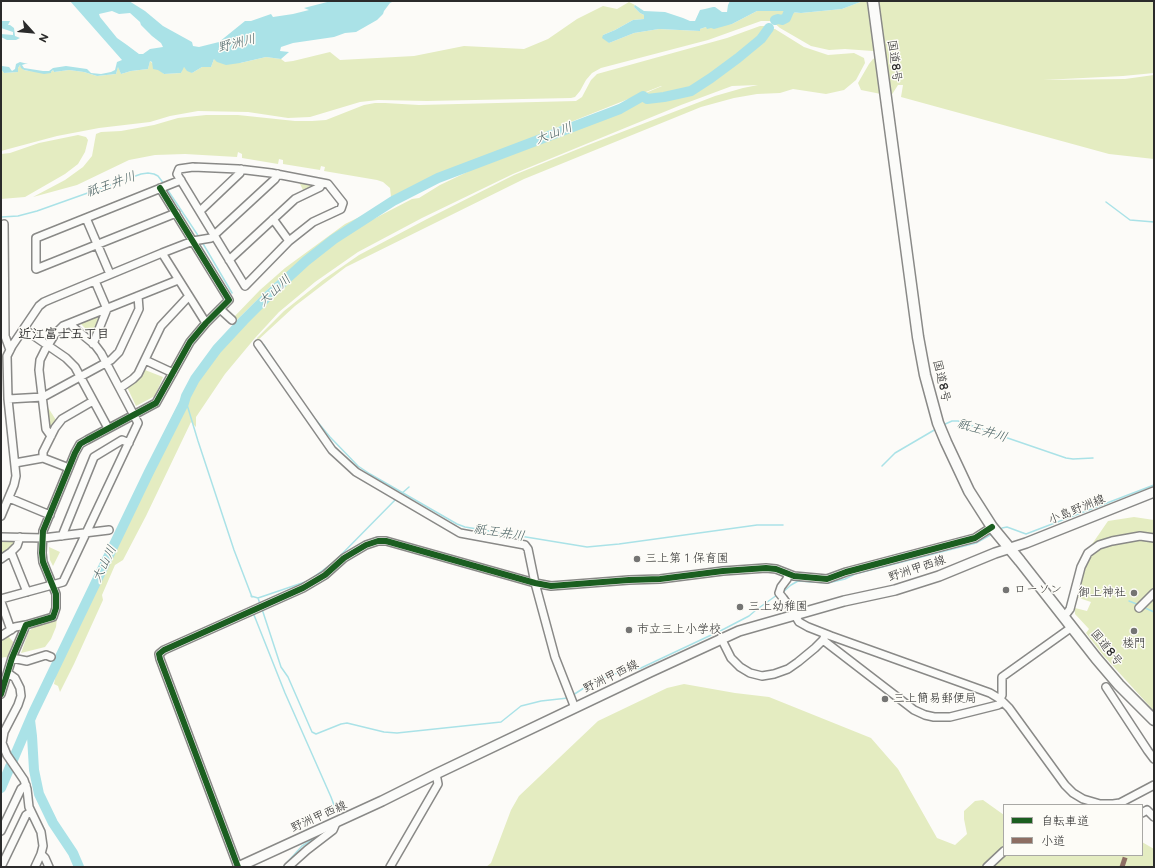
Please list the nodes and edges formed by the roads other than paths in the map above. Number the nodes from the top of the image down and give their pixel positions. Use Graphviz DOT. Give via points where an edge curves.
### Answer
graph roads {
  1 [pos="873,1"];
  2 [pos="241,169"];
  3 [pos="278,174"];
  4 [pos="181,180"];
  5 [pos="322,183"];
  6 [pos="160,188"];
  7 [pos="200,212"];
  8 [pos="176,213"];
  9 [pos="86,218"];
  10 [pos="273,219"];
  11 [pos="4,224"];
  12 [pos="214,235"];
  13 [pos="193,241"];
  14 [pos="290,241"];
  15 [pos="98,245"];
  16 [pos="162,253"];
  17 [pos="229,260"];
  18 [pos="110,274"];
  19 [pos="178,280"];
  20 [pos="95,281"];
  21 [pos="138,296"];
  22 [pos="189,296"];
  23 [pos="107,309"];
  24 [pos="220,309"];
  25 [pos="232,320"];
  26 [pos="71,323"];
  27 [pos="206,323"];
  28 [pos="24,329"];
  29 [pos="93,344"];
  30 [pos="258,344"];
  31 [pos="48,346"];
  32 [pos="10,350"];
  33 [pos="145,360"];
  34 [pos="106,363"];
  35 [pos="172,373"];
  36 [pos="80,377"];
  37 [pos="120,388"];
  38 [pos="42,397"];
  39 [pos="8,399"];
  40 [pos="94,402"];
  41 [pos="134,415"];
  42 [pos="108,428"];
  43 [pos="51,436"];
  44 [pos="129,443"];
  45 [pos="43,458"];
  46 [pos="15,463"];
  47 [pos="69,468"];
  48 [pos="1154,492"];
  49 [pos="6,500"];
  50 [pos="50,515"];
  51 [pos="1,516"];
  52 [pos="992,527"];
  53 [pos="109,530"];
  54 [pos="86,533"];
  55 [pos="62,536"];
  56 [pos="1,537"];
  57 [pos="20,537"];
  58 [pos="43,538"];
  59 [pos="1154,538"];
  60 [pos="1009,548"];
  61 [pos="11,552"];
  62 [pos="2,557"];
  63 [pos="788,574"];
  64 [pos="535,583"];
  65 [pos="52,585"];
  66 [pos="27,592"];
  67 [pos="1154,593"];
  68 [pos="1,600"];
  69 [pos="1139,608"];
  70 [pos="795,616"];
  71 [pos="1063,616"];
  72 [pos="26,626"];
  73 [pos="1072,627"];
  74 [pos="11,630"];
  75 [pos="1,636"];
  76 [pos="825,637"];
  77 [pos="721,638"];
  78 [pos="51,657"];
  79 [pos="12,658"];
  80 [pos="1,669"];
  81 [pos="8,671"];
  82 [pos="1106,687"];
  83 [pos="1,694"];
  84 [pos="1001,700"];
  85 [pos="575,708"];
  86 [pos="1154,720"];
  87 [pos="4,748"];
  88 [pos="1,758"];
  89 [pos="1154,759"];
  90 [pos="436,774"];
  91 [pos="26,785"];
  92 [pos="1154,786"];
  93 [pos="1092,804"];
  94 [pos="1116,804"];
  95 [pos="31,812"];
  96 [pos="1143,812"];
  97 [pos="1154,817"];
  98 [pos="336,823"];
  99 [pos="1,831"];
  100 [pos="1003,852"];
  101 [pos="41,854"];
  102 [pos="1,867"];
  103 [pos="34,867"];
  104 [pos="49,867"];
  105 [pos="238,867"];
  106 [pos="288,867"];
  107 [pos="390,867"];
  108 [pos="987,867"];
  1 -- 52 [label="highway, 国道8号" via="925,375 938,423 966,492"];
  2 -- 3 [label="street"];
  2 -- 4 [label="street" via="179,169 177,174"];
  2 -- 7 [label="street" via="240,173"];
  3 -- 5 [label="street"];
  3 -- 12 [label="street"];
  4 -- 6 [label="street"];
  4 -- 7 [label="street"];
  5 -- 10 [label="street" via="320,187 295,199"];
  5 -- 14 [label="street" via="328,184 343,203 341,209 313,222"];
  6 -- 8 [label="street"];
  6 -- 9 [label="street"];
  7 -- 12 [label="street"];
  8 -- 13 [label="street"];
  8 -- 15 [label="street"];
  9 -- 15 [label="street"];
  9 -- 15 [label="street" via="36,238 36,269"];
  10 -- 14 [label="street"];
  10 -- 17 [label="street"];
  11 -- 32 [label="street" via="5,336"];
  12 -- 13 [label="street" via="211,238"];
  12 -- 17 [label="street"];
  13 -- 16 [label="street"];
  13 -- 24 [label="street" via="229,300"];
  14 -- 17 [label="street" via="245,286"];
  15 -- 18 [label="street"];
  16 -- 18 [label="street"];
  16 -- 19 [label="street"];
  18 -- 20 [label="street"];
  19 -- 21 [label="street"];
  19 -- 22 [label="street"];
  20 -- 23 [label="street"];
  20 -- 28 [label="street" via="44,302"];
  21 -- 23 [label="street"];
  21 -- 34 [label="street" via="138,309 119,352"];
  22 -- 27 [label="street"];
  22 -- 33 [label="street" via="161,326"];
  23 -- 26 [label="street"];
  23 -- 29 [label="street"];
  24 -- 25 [label="street"];
  24 -- 27 [label="street"];
  26 -- 29 [label="street"];
  26 -- 31 [label="street" via="63,326"];
  27 -- 35 [label="street" via="190,342"];
  28 -- 31 [label="street"];
  28 -- 32 [label="street"];
  29 -- 34 [label="street"];
  30 -- 64 [label="street" via="332,450 356,472 460,533 525,545"];
  31 -- 36 [label="street" via="66,358"];
  31 -- 38 [label="street" via="40,360"];
  32 -- 39 [label="street" via="7,356"];
  33 -- 35 [label="street"];
  33 -- 37 [label="street" via="138,374"];
  34 -- 36 [label="street"];
  34 -- 37 [label="street"];
  35 -- 41 [label="street" via="156,403"];
  36 -- 38 [label="street"];
  36 -- 40 [label="street"];
  37 -- 41 [label="street"];
  38 -- 39 [label="street"];
  38 -- 43 [label="street" via="46,429"];
  39 -- 46 [label="street"];
  40 -- 42 [label="street"];
  40 -- 43 [label="street" via="62,419"];
  41 -- 42 [label="street"];
  41 -- 44 [label="street" via="138,422"];
  42 -- 47 [label="street" via="80,444"];
  43 -- 45 [label="street" via="43,452"];
  44 -- 54 [label="street"];
  44 -- 55 [label="street" via="122,440 94,457"];
  45 -- 46 [label="street"];
  45 -- 47 [label="street"];
  46 -- 49 [label="street" via="14,485"];
  47 -- 50 [label="street"];
  48 -- 60 [label="main road, 小島野洲線"];
  49 -- 50 [label="street"];
  49 -- 51 [label="street"];
  50 -- 58 [label="street" via="43,531"];
  52 -- 60 [label="highway, 国道8号"];
  52 -- 63 [label="street" via="975,538 827,579"];
  53 -- 54 [label="street"];
  54 -- 55 [label="street"];
  54 -- 65 [label="street" via="63,582"];
  55 -- 58 [label="street"];
  56 -- 57 [label="street"];
  57 -- 58 [label="street"];
  57 -- 61 [label="street" via="17,546"];
  58 -- 65 [label="street" via="43,562"];
  59 -- 71 [label="street" via="1140,536 1112,541 1099,545 1088,553 1081,567 1070,609"];
  60 -- 70 [label="main road, 野洲甲西線" via="939,576 895,590"];
  60 -- 71 [label="highway, 国道8号"];
  61 -- 62 [label="street"];
  61 -- 66 [label="street"];
  63 -- 64 [label="street" via="766,568 660,579 551,586"];
  63 -- 70 [label="street" via="779,593"];
  64 -- 85 [label="street" via="555,657"];
  64 -- 105 [label="street" via="386,541 378,541 366,544 303,588 164,650 160,654 160,660"];
  65 -- 66 [label="street"];
  65 -- 72 [label="street" via="56,594 53,616"];
  66 -- 68 [label="street"];
  67 -- 69 [label="street"];
  68 -- 74 [label="street"];
  70 -- 76 [label="street" via="799,622"];
  70 -- 77 [label="main road, 野洲甲西線"];
  71 -- 73 [label="highway, 国道8号"];
  72 -- 74 [label="street"];
  72 -- 79 [label="street"];
  73 -- 84 [label="street" via="1002,677"];
  73 -- 86 [label="highway, 国道8号" via="1119,685"];
  74 -- 75 [label="street"];
  76 -- 77 [label="street" via="788,669 762,676 740,668 731,658"];
  76 -- 84 [label="street" via="990,693"];
  76 -- 84 [label="street" via="914,710 926,715 950,717 998,705"];
  77 -- 85 [label="main road, 野洲甲西線"];
  78 -- 79 [label="street" via="27,661"];
  79 -- 81 [label="street"];
  80 -- 81 [label="street"];
  81 -- 83 [label="street"];
  81 -- 87 [label="street" via="15,678 21,696 4,732"];
  82 -- 89 [label="street"];
  84 -- 93 [label="street" via="1065,785"];
  85 -- 90 [label="main road, 野洲甲西線"];
  87 -- 88 [label="street"];
  87 -- 91 [label="street"];
  90 -- 98 [label="main road, 野洲甲西線"];
  90 -- 107 [label="street" via="438,784"];
  91 -- 95 [label="street"];
  91 -- 99 [label="street" via="21,789"];
  92 -- 94 [label="street"];
  95 -- 101 [label="street" via="41,832"];
  95 -- 102 [label="street" via="26,815"];
  96 -- 97 [label="street" via="1147,810"];
  98 -- 105 [label="main road, 野洲甲西線"];
  98 -- 106 [label="street" via="333,830"];
  100 -- 108 [label="street"];
  101 -- 103 [label="street"];
  101 -- 104 [label="street"];
}
